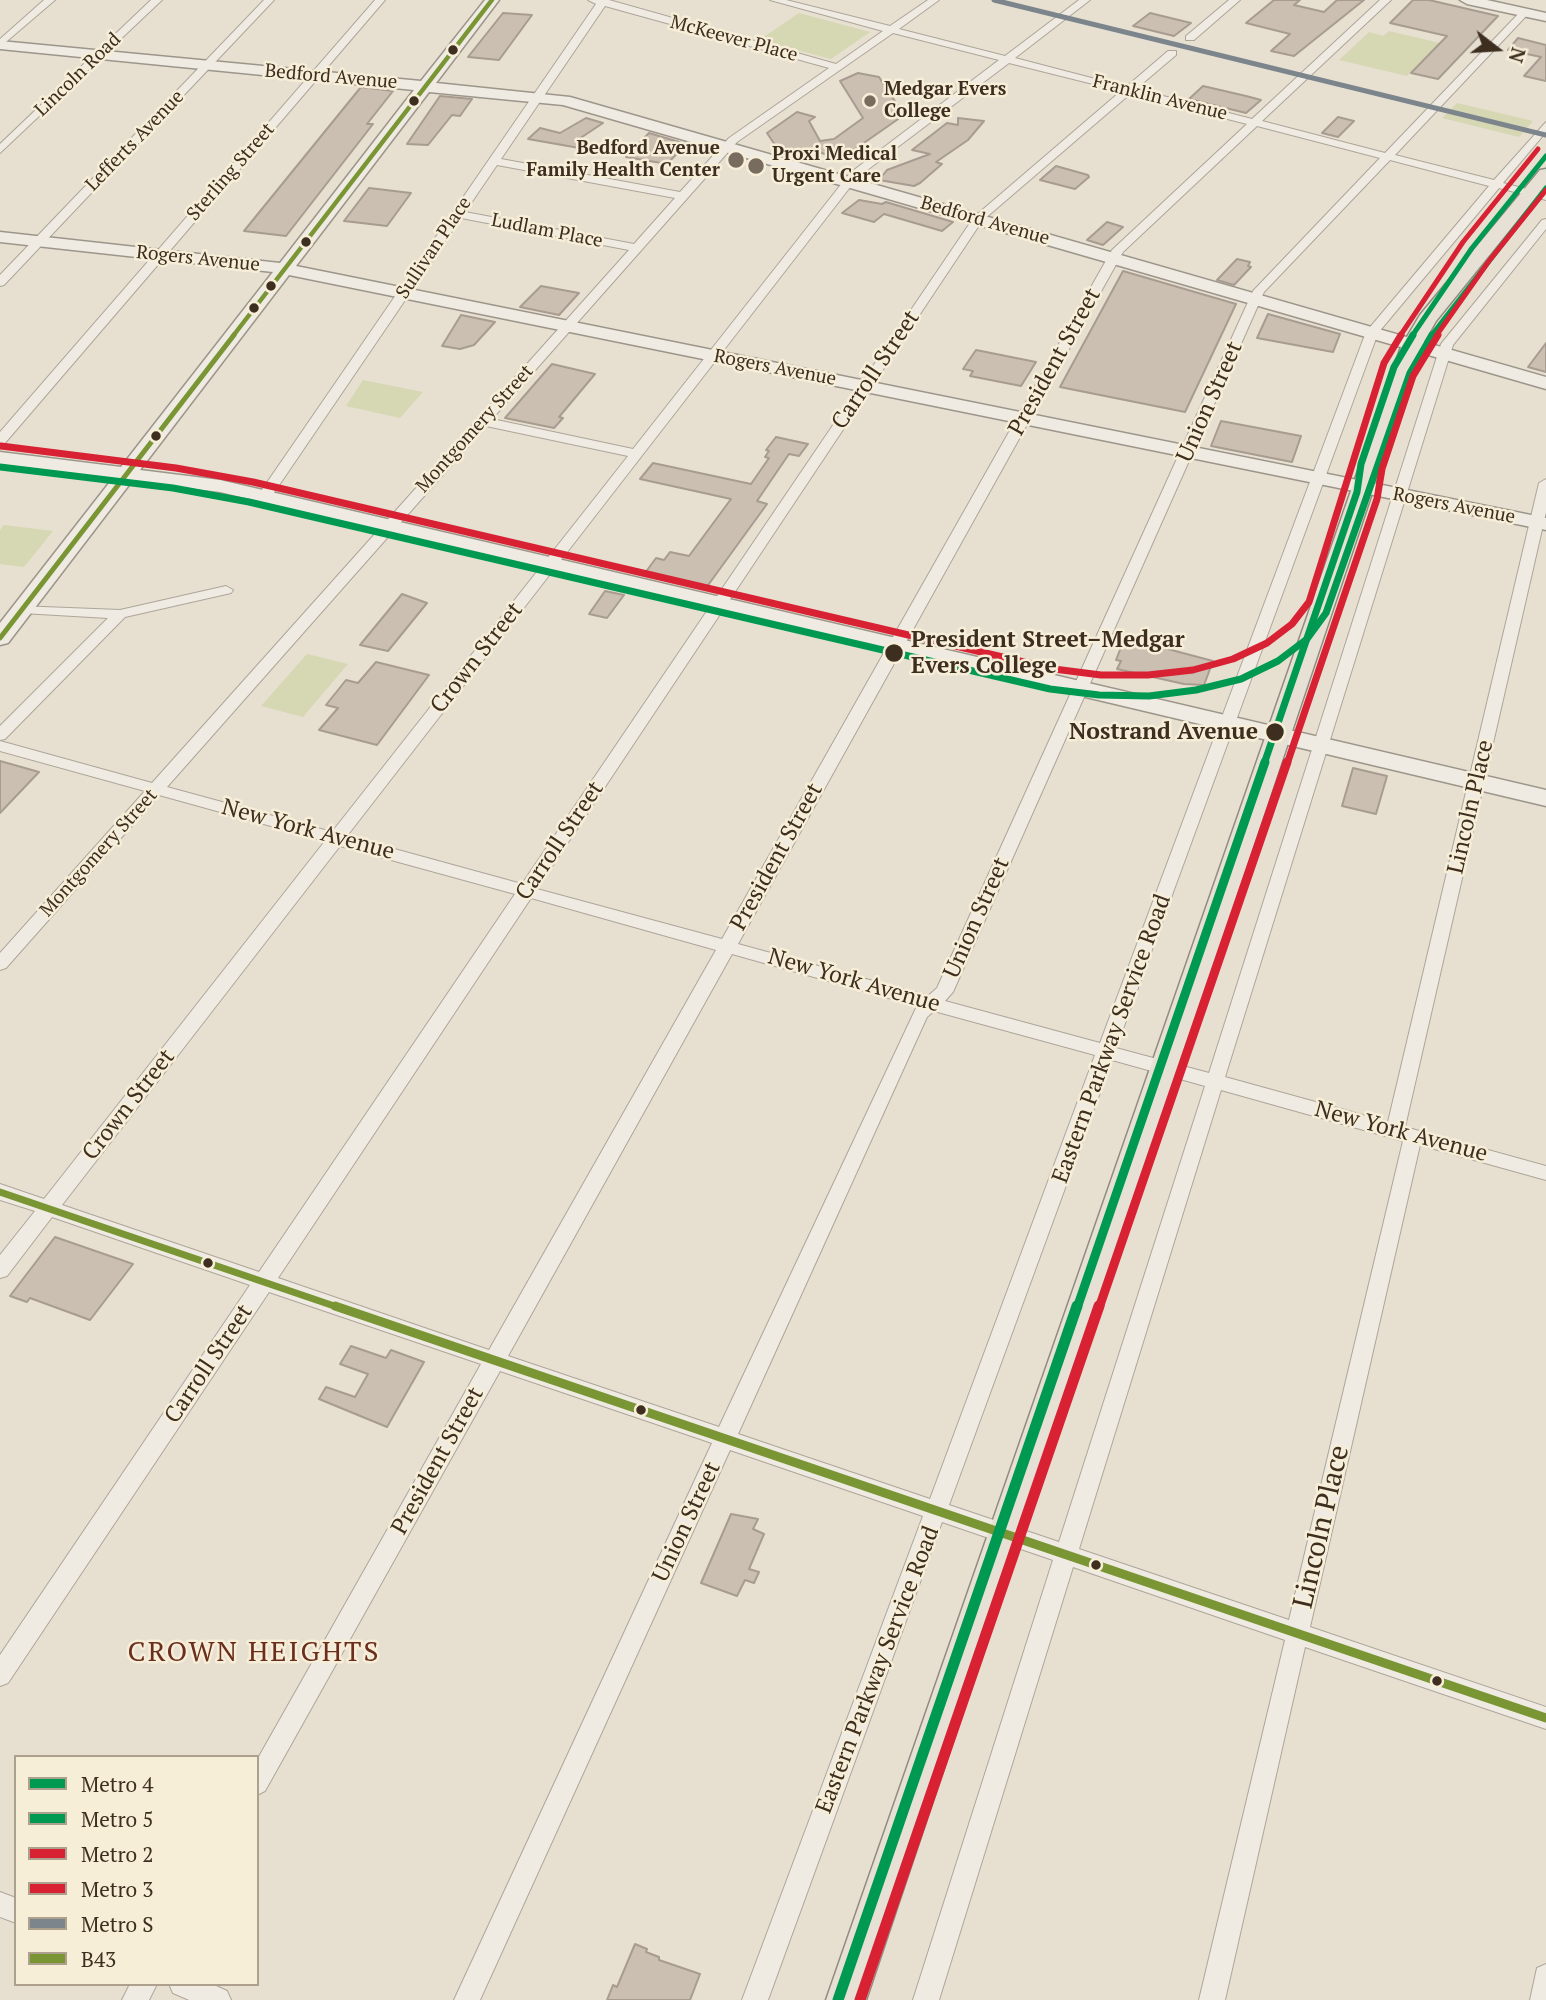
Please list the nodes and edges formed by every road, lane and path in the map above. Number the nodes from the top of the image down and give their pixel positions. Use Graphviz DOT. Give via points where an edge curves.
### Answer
graph roads {
  1 [pos="50,0"];
  2 [pos="157,0"];
  3 [pos="269,0"];
  4 [pos="380,0"];
  5 [pos="492,0"];
  6 [pos="775,0"];
  7 [pos="934,0"];
  8 [pos="1085,0"];
  9 [pos="1235,0"];
  10 [pos="1386,0"];
  11 [pos="1467,0"];
  12 [pos="599,1"];
  13 [pos="1524,13"];
  14 [pos="1546,17"];
  15 [pos="891,30"];
  16 [pos="1190,38"];
  17 [pos="0,44"];
  18 [pos="1172,53"];
  19 [pos="100,54"];
  20 [pos="1006,59"];
  21 [pos="208,65"];
  22 [pos="836,67"];
  23 [pos="315,75"];
  24 [pos="425,86"];
  25 [pos="1127,90"];
  26 [pos="539,97"];
  27 [pos="1254,122"];
  28 [pos="1546,125"];
  29 [pos="727,146"];
  30 [pos="0,150"];
  31 [pos="1388,156"];
  32 [pos="494,161"];
  33 [pos="1546,174"];
  34 [pos="849,181"];
  35 [pos="1494,184"];
  36 [pos="1539,195"];
  37 [pos="683,196"];
  38 [pos="458,214"];
  39 [pos="978,219"];
  40 [pos="1546,222"];
  41 [pos="0,237"];
  42 [pos="39,242"];
  43 [pos="637,248"];
  44 [pos="160,255"];
  45 [pos="1114,258"];
  46 [pos="284,269"];
  47 [pos="0,282"];
  48 [pos="404,293"];
  49 [pos="1256,299"];
  50 [pos="567,326"];
  51 [pos="1372,332"];
  52 [pos="1412,344"];
  53 [pos="1445,354"];
  54 [pos="713,356"];
  55 [pos="1546,383"];
  56 [pos="865,387"];
  57 [pos="1023,418"];
  58 [pos="483,421"];
  59 [pos="0,440"];
  60 [pos="1188,452"];
  61 [pos="637,454"];
  62 [pos="0,458"];
  63 [pos="126,474"];
  64 [pos="1318,478"];
  65 [pos="1546,483"];
  66 [pos="1362,487"];
  67 [pos="1401,495"];
  68 [pos="264,497"];
  69 [pos="1542,523"];
  70 [pos="387,527"];
  71 [pos="550,565"];
  72 [pos="226,590"];
  73 [pos="719,604"];
  74 [pos="22,609"];
  75 [pos="120,614"];
  76 [pos="0,638"];
  77 [pos="895,646"];
  78 [pos="1080,689"];
  79 [pos="1228,723"];
  80 [pos="0,735"];
  81 [pos="1278,735"];
  82 [pos="0,746"];
  83 [pos="1323,746"];
  84 [pos="1477,781"];
  85 [pos="157,788"];
  86 [pos="1546,798"];
  87 [pos="337,838"];
  88 [pos="527,890"];
  89 [pos="727,946"];
  90 [pos="0,964"];
  91 [pos="932,1003"];
  92 [pos="1107,1051"];
  93 [pos="1164,1067"];
  94 [pos="1216,1081"];
  95 [pos="1404,1133"];
  96 [pos="1546,1172"];
  97 [pos="0,1192"];
  98 [pos="48,1208"];
  99 [pos="0,1270"];
  100 [pos="264,1282"];
  101 [pos="494,1361"];
  102 [pos="725,1440"];
  103 [pos="938,1511"];
  104 [pos="1005,1534"];
  105 [pos="1066,1555"];
  106 [pos="1297,1634"];
  107 [pos="0,1675"];
  108 [pos="1546,1718"];
  109 [pos="259,1779"];
  110 [pos="1546,1977"];
  111 [pos="186,1986"];
  112 [pos="218,2000"];
  113 [pos="467,2000"];
  114 [pos="755,2000"];
  115 [pos="846,2000"];
  116 [pos="926,2000"];
  117 [pos="1212,2000"];
  118 [pos="1543,2000"];
  1 -- 17 [label="street"];
  2 -- 19 [label="street, Lincoln Road"];
  3 -- 21 [label="street, Lefferts Avenue"];
  4 -- 23 [label="street, Sterling Street"];
  5 -- 24 [label="main road"];
  6 -- 15 [label="street, Franklin Avenue"];
  7 -- 15 [label="street, Montgomery Street"];
  8 -- 20 [label="street, Crown Street"];
  9 -- 16 [label="street"];
  10 -- 27 [label="street, President Street"];
  11 -- 13 [label="main road"];
  12 -- 22 [label="street, McKeever Place"];
  12 -- 26 [label="street, Sullivan Place"];
  13 -- 14 [label="main road"];
  13 -- 31 [label="street, Union Street"];
  15 -- 20 [label="street, Franklin Avenue"];
  15 -- 22 [label="street, Montgomery Street"];
  17 -- 19 [label="main road, Bedford Avenue"];
  18 -- 25 [label="street, Carroll Street"];
  19 -- 21 [label="main road, Bedford Avenue"];
  19 -- 30 [label="street, Lincoln Road"];
  20 -- 25 [label="street, Franklin Avenue"];
  20 -- 34 [label="street, Crown Street"];
  21 -- 23 [label="main road, Bedford Avenue"];
  21 -- 42 [label="street, Lefferts Avenue"];
  22 -- 29 [label="street, Montgomery Street"];
  23 -- 24 [label="main road, Bedford Avenue"];
  23 -- 44 [label="street, Sterling Street"];
  24 -- 26 [label="main road, Bedford Avenue"];
  24 -- 46 [label="main road"];
  25 -- 27 [label="street, Franklin Avenue"];
  25 -- 39 [label="street, Carroll Street"];
  26 -- 29 [label="main road, Bedford Avenue"];
  26 -- 32 [label="street, Sullivan Place"];
  27 -- 31 [label="street, Franklin Avenue"];
  27 -- 45 [label="street, President Street"];
  28 -- 35 [label="street, Eastern Parkway Service Road"];
  29 -- 34 [label="main road, Bedford Avenue"];
  29 -- 37 [label="street, Montgomery Street"];
  31 -- 35 [label="street, Franklin Avenue"];
  31 -- 49 [label="street, Union Street"];
  32 -- 37 [label="street"];
  32 -- 38 [label="street, Sullivan Place"];
  33 -- 36 [label="main road"];
  34 -- 39 [label="main road, Bedford Avenue"];
  34 -- 54 [label="street, Crown Street"];
  35 -- 36 [label="street, Franklin Avenue"];
  35 -- 51 [label="street, Eastern Parkway Service Road"];
  36 -- 52 [label="main road" via="1427,319"];
  37 -- 43 [label="street, Montgomery Street"];
  38 -- 43 [label="street, Ludlam Place"];
  38 -- 48 [label="street, Sullivan Place"];
  39 -- 45 [label="main road, Bedford Avenue"];
  39 -- 56 [label="street, Carroll Street"];
  40 -- 53 [label="street" via="1447,344"];
  41 -- 42 [label="main road, Rogers Avenue"];
  42 -- 44 [label="main road, Rogers Avenue"];
  42 -- 47 [label="street, Lefferts Avenue"];
  43 -- 50 [label="street, Montgomery Street"];
  44 -- 46 [label="main road, Rogers Avenue"];
  44 -- 59 [label="street, Sterling Street"];
  45 -- 49 [label="main road, Bedford Avenue"];
  45 -- 57 [label="street, President Street"];
  46 -- 48 [label="main road, Rogers Avenue"];
  46 -- 63 [label="main road"];
  48 -- 50 [label="main road, Rogers Avenue"];
  48 -- 68 [label="street, Sullivan Place"];
  49 -- 51 [label="main road, Bedford Avenue"];
  49 -- 60 [label="street, Union Street"];
  50 -- 54 [label="main road, Rogers Avenue"];
  50 -- 58 [label="street, Montgomery Street"];
  51 -- 52 [label="main road, Bedford Avenue"];
  51 -- 64 [label="street, Eastern Parkway Service Road"];
  52 -- 53 [label="main road, Bedford Avenue"];
  52 -- 66 [label="main road"];
  53 -- 55 [label="main road, Bedford Avenue"];
  53 -- 67 [label="street"];
  54 -- 56 [label="main road, Rogers Avenue"];
  54 -- 61 [label="street, Crown Street"];
  56 -- 57 [label="main road, Rogers Avenue"];
  56 -- 73 [label="street, Carroll Street"];
  57 -- 60 [label="main road, Rogers Avenue"];
  57 -- 77 [label="street, President Street"];
  58 -- 61 [label="street"];
  58 -- 70 [label="street, Montgomery Street"];
  60 -- 64 [label="main road, Rogers Avenue"];
  60 -- 78 [label="street, Union Street"];
  61 -- 71 [label="street, Crown Street"];
  62 -- 63 [label="main road"];
  63 -- 68 [label="main road" via="220,486"];
  63 -- 74 [label="main road"];
  64 -- 66 [label="main road, Rogers Avenue"];
  64 -- 79 [label="street, Eastern Parkway Service Road"];
  65 -- 69 [label="street, Lincoln Place"];
  66 -- 67 [label="main road, Rogers Avenue"];
  66 -- 81 [label="main road"];
  67 -- 69 [label="main road, Rogers Avenue"];
  67 -- 83 [label="street"];
  68 -- 70 [label="main road"];
  69 -- 84 [label="street, Lincoln Place"];
  70 -- 71 [label="main road"];
  70 -- 85 [label="street, Montgomery Street"];
  71 -- 73 [label="main road"];
  71 -- 87 [label="street, Crown Street"];
  72 -- 75 [label="street"];
  73 -- 77 [label="main road"];
  73 -- 88 [label="street, Carroll Street"];
  74 -- 75 [label="street"];
  74 -- 76 [label="main road"];
  75 -- 80 [label="street"];
  77 -- 78 [label="main road"];
  77 -- 89 [label="street, President Street"];
  78 -- 79 [label="main road"];
  78 -- 91 [label="street, Union Street" via="944,992"];
  79 -- 81 [label="main road"];
  79 -- 92 [label="street, Eastern Parkway Service Road"];
  81 -- 83 [label="main road"];
  81 -- 93 [label="main road"];
  82 -- 85 [label="street, New York Avenue"];
  83 -- 84 [label="main road"];
  83 -- 94 [label="street"];
  84 -- 86 [label="main road"];
  84 -- 95 [label="street, Lincoln Place"];
  85 -- 87 [label="street, New York Avenue"];
  85 -- 90 [label="street, Montgomery Street"];
  87 -- 88 [label="street, New York Avenue"];
  87 -- 98 [label="street, Crown Street"];
  88 -- 89 [label="street, New York Avenue"];
  88 -- 100 [label="street, Carroll Street"];
  89 -- 91 [label="street, New York Avenue"];
  89 -- 101 [label="street, President Street"];
  91 -- 92 [label="street, New York Avenue"];
  91 -- 102 [label="street, Union Street" via="920,1013"];
  92 -- 93 [label="street, New York Avenue"];
  92 -- 103 [label="street, Eastern Parkway Service Road"];
  93 -- 94 [label="street, New York Avenue"];
  93 -- 104 [label="main road"];
  94 -- 95 [label="street, New York Avenue"];
  94 -- 105 [label="street"];
  95 -- 96 [label="street, New York Avenue"];
  95 -- 106 [label="street, Lincoln Place"];
  97 -- 98 [label="street"];
  98 -- 99 [label="street, Crown Street"];
  98 -- 100 [label="street"];
  100 -- 101 [label="street"];
  100 -- 107 [label="street, Carroll Street"];
  101 -- 102 [label="street"];
  101 -- 109 [label="street, President Street"];
  102 -- 103 [label="street"];
  102 -- 113 [label="street, Union Street"];
  103 -- 104 [label="street"];
  103 -- 114 [label="street, Eastern Parkway Service Road"];
  104 -- 105 [label="street"];
  104 -- 115 [label="main road"];
  105 -- 106 [label="street"];
  105 -- 116 [label="street"];
  106 -- 108 [label="street"];
  106 -- 117 [label="street, Lincoln Place"];
  110 -- 118 [label="street"];
  111 -- 112 [label="street"];
}
